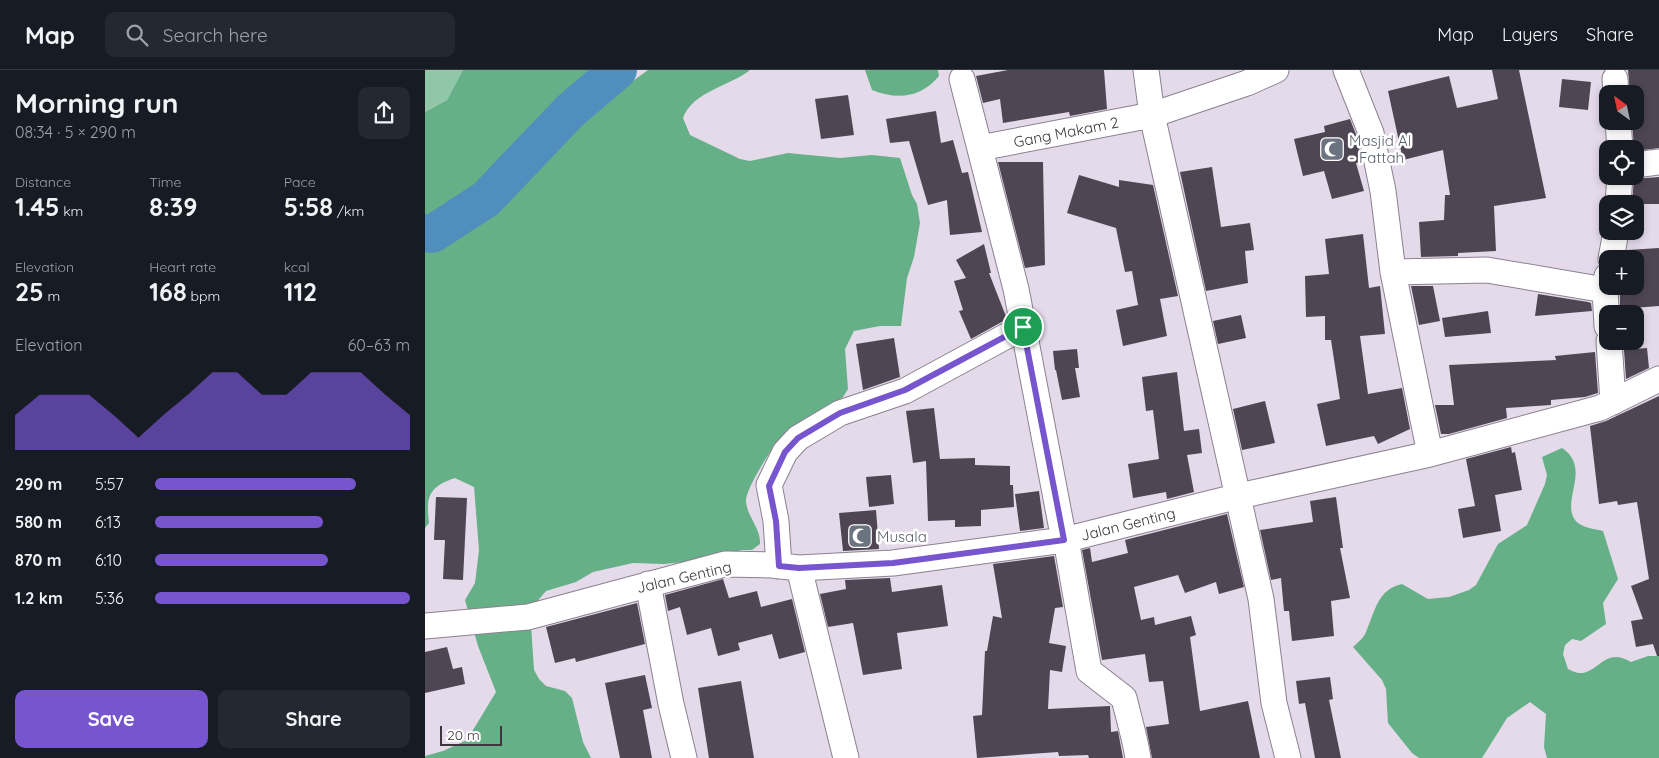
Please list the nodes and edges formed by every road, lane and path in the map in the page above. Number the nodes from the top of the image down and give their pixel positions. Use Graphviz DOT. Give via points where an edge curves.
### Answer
graph roads {
  1 [pos="1147,70"];
  2 [pos="1276,70"];
  3 [pos="1346,70"];
  4 [pos="963,79"];
  5 [pos="1152,115"];
  6 [pos="980,148"];
  7 [pos="1659,162"];
  8 [pos="1644,164"];
  9 [pos="1393,272"];
  10 [pos="1599,282"];
  11 [pos="1023,327"];
  12 [pos="1610,350"];
  13 [pos="1659,379"];
  14 [pos="1613,402"];
  15 [pos="1430,454"];
  16 [pos="1239,496"];
  17 [pos="1064,540"];
  18 [pos="789,567"];
  19 [pos="647,584"];
  20 [pos="425,626"];
  21 [pos="684,758"];
  22 [pos="846,758"];
  23 [pos="1138,758"];
  24 [pos="1288,758"];
  1 -- 5 [label="street"];
  2 -- 5 [label="street, Gang Makam 2"];
  3 -- 9 [label="street" via="1373,142"];
  4 -- 6 [label="street"];
  5 -- 6 [label="street, Gang Makam 2"];
  5 -- 16 [label="street"];
  6 -- 11 [label="street"];
  7 -- 8 [label="street"];
  9 -- 10 [label="street" via="1487,270"];
  9 -- 15 [label="street"];
  11 -- 17 [label="street"];
  11 -- 18 [label="street" via="905,390 840,413 798,438 785,452 769,486"];
  12 -- 14 [label="street"];
  13 -- 14 [label="street, Jalan Genting"];
  14 -- 15 [label="street, Jalan Genting"];
  15 -- 16 [label="street, Jalan Genting"];
  16 -- 17 [label="street, Jalan Genting"];
  16 -- 24 [label="street" via="1261,599 1274,703"];
  17 -- 18 [label="street, Jalan Genting" via="893,563"];
  17 -- 23 [label="street" via="1089,671 1124,698"];
  18 -- 19 [label="street, Jalan Genting" via="725,564"];
  18 -- 22 [label="street"];
  19 -- 20 [label="street, Jalan Genting" via="528,617"];
  19 -- 21 [label="street"];
}
